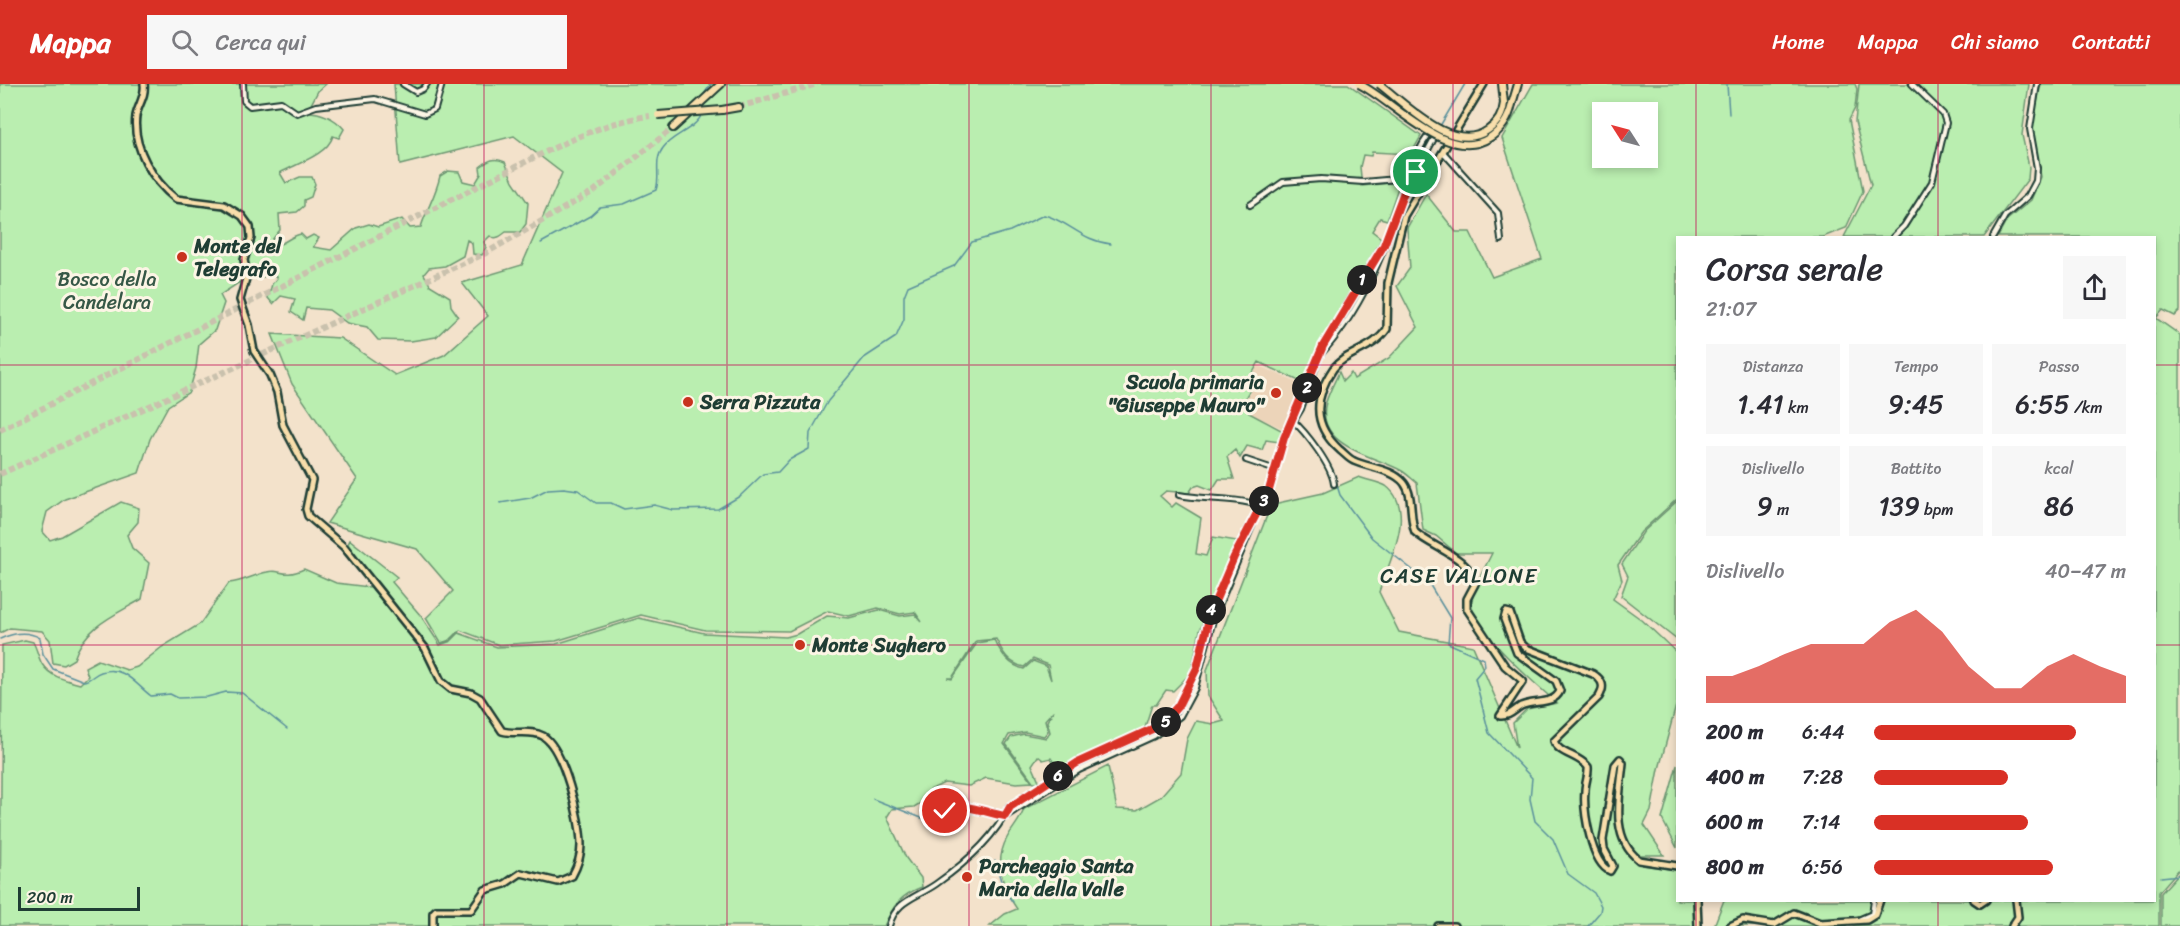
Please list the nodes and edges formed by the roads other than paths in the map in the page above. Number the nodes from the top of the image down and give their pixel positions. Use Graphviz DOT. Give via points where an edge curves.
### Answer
graph roads {
  1 [pos="144,84"];
  2 [pos="243,84"];
  3 [pos="403,84"];
  4 [pos="427,84"];
  5 [pos="442,84"];
  6 [pos="721,84"];
  7 [pos="1359,84"];
  8 [pos="1379,84"];
  9 [pos="1484,84"];
  10 [pos="1502,84"];
  11 [pos="1513,84"];
  12 [pos="1518,84"];
  13 [pos="1912,84"];
  14 [pos="2036,84"];
  15 [pos="1512,104"];
  16 [pos="739,107"];
  17 [pos="650,116"];
  18 [pos="673,128"];
  19 [pos="1436,132"];
  20 [pos="1450,140"];
  21 [pos="1442,154"];
  22 [pos="1408,178"];
  23 [pos="1404,192"];
  24 [pos="1250,205"];
  25 [pos="1399,207"];
  26 [pos="1407,209"];
  27 [pos="1396,214"];
  28 [pos="1404,216"];
  29 [pos="1894,236"];
  30 [pos="1993,236"];
  31 [pos="1500,240"];
  32 [pos="1384,245"];
  33 [pos="1319,356"];
  34 [pos="1293,421"];
  35 [pos="1246,460"];
  36 [pos="1276,470"];
  37 [pos="1334,483"];
  38 [pos="1179,495"];
  39 [pos="1261,506"];
  40 [pos="1253,521"];
  41 [pos="1190,686"];
  42 [pos="1195,688"];
  43 [pos="945,811"];
  44 [pos="1005,816"];
  45 [pos="1676,866"];
  46 [pos="1697,902"];
  47 [pos="1874,902"];
  48 [pos="1879,902"];
  49 [pos="2016,902"];
  50 [pos="1858,920"];
  51 [pos="433,926"];
  52 [pos="889,926"];
  53 [pos="1438,926"];
  54 [pos="1454,926"];
  55 [pos="1698,926"];
  56 [pos="1731,926"];
  57 [pos="2012,926"];
  1 -- 51 [label="main road" via="136,118 146,164 177,199 221,204 239,213 250,227 245,257 247,275 240,300 254,351 277,392 283,425 312,480 308,516 347,551 425,648 444,684 477,696 502,730 543,736 561,759 581,842 572,876 558,882 521,873 505,884 488,888 471,910 436,910"];
  2 -- 5 [label="street" via="248,105 281,102 297,113 316,106 378,99 425,114 435,109"];
  3 -- 4 [label="street" via="416,92"];
  6 -- 18 [label="highway"];
  7 -- 15 [label="highway, bridge" via="1456,145 1475,144 1494,135 1506,121"];
  8 -- 10 [label="highway, bridge" via="1445,133 1465,138 1482,134 1498,120 1504,103"];
  9 -- 20 [label="main road"];
  11 -- 15 [label="highway"];
  12 -- 15 [label="highway"];
  13 -- 29 [label="street" via="1943,114 1946,123 1932,182"];
  14 -- 30 [label="street" via="2030,129 2037,168 2035,183"];
  16 -- 17 [label="highway, bridge"];
  19 -- 20 [label="street"];
  19 -- 22 [label="street" via="1427,136"];
  19 -- 23 [label="street"];
  20 -- 21 [label="main road"];
  21 -- 26 [label="main road"];
  21 -- 31 [label="street" via="1498,213"];
  22 -- 23 [label="street"];
  22 -- 24 [label="street" via="1283,182"];
  23 -- 25 [label="street"];
  25 -- 26 [label="street"];
  25 -- 27 [label="street"];
  26 -- 28 [label="main road"];
  27 -- 28 [label="street"];
  27 -- 32 [label="street"];
  28 -- 45 [label="main road" via="1389,280 1387,329 1370,346 1335,367 1319,403 1324,434 1352,460 1403,482 1415,532 1447,552 1473,576 1475,584 1467,599 1467,609 1505,666 1523,681 1500,716 1524,705 1554,699 1560,689 1556,681 1516,653 1504,619 1506,612 1510,613 1524,647 1601,681 1599,697 1554,741 1558,748 1588,767 1585,797 1592,847 1610,871 1613,866 1603,840 1615,765 1620,759 1623,764 1619,826 1625,842 1639,860"];
  32 -- 33 [label="street"];
  32 -- 33 [label="street" via="1344,328"];
  33 -- 34 [label="street"];
  34 -- 36 [label="street"];
  34 -- 37 [label="street" via="1323,460"];
  35 -- 36 [label="street"];
  36 -- 39 [label="street"];
  38 -- 39 [label="street" via="1243,500"];
  39 -- 40 [label="street"];
  40 -- 41 [label="street" via="1211,611"];
  40 -- 42 [label="street" via="1213,620"];
  41 -- 42 [label="street"];
  41 -- 44 [label="street" via="1165,723 1070,767 1010,807"];
  42 -- 44 [label="street" via="1183,712 1169,727 1079,770"];
  43 -- 44 [label="street" via="958,806"];
  44 -- 52 [label="street" via="979,848 939,881 901,904"];
  46 -- 55 [label="main road"];
  47 -- 50 [label="street" via="1872,914"];
  48 -- 50 [label="main road" via="1873,918"];
  49 -- 57 [label="main road" via="2018,917"];
  50 -- 56 [label="main road" via="1820,923 1794,913 1774,925 1740,920"];
  53 -- 54 [label="main road"];
}
